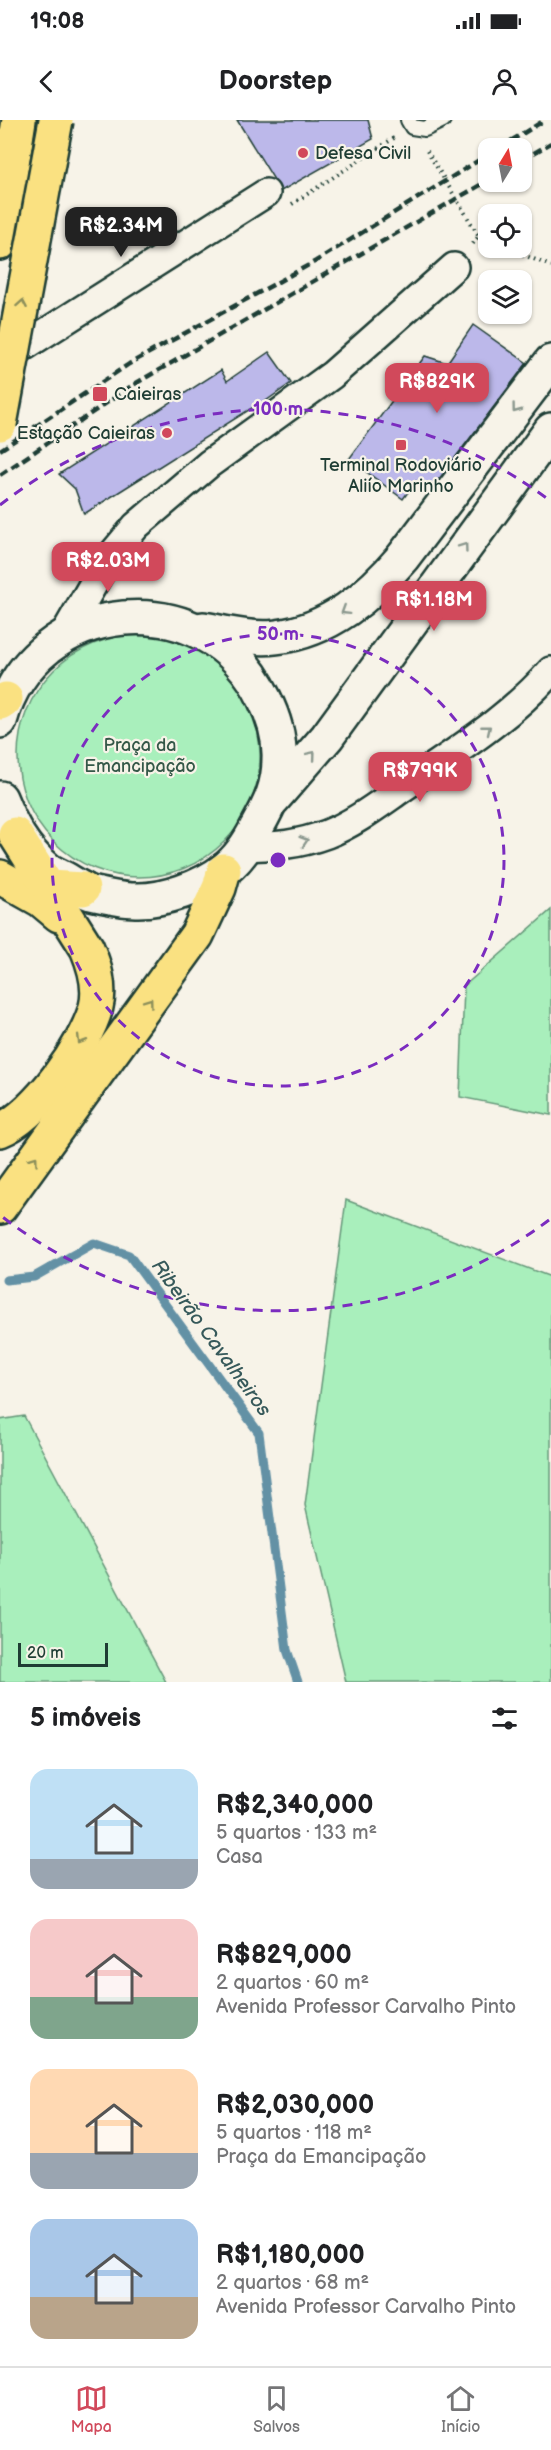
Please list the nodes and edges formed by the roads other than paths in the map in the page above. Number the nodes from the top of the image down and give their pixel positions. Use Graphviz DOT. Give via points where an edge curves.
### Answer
graph roads {
  1 [pos="19,120"];
  2 [pos="56,120"];
  3 [pos="443,120"];
  4 [pos="410,123"];
  5 [pos="266,193"];
  6 [pos="0,243"];
  7 [pos="454,267"];
  8 [pos="0,362"];
  9 [pos="551,362"];
  10 [pos="0,424"];
  11 [pos="551,430"];
  12 [pos="192,627"];
  13 [pos="64,635"];
  14 [pos="551,671"];
  15 [pos="2,708"];
  16 [pos="0,798"];
  17 [pos="273,799"];
  18 [pos="15,834"];
  19 [pos="246,847"];
  20 [pos="224,870"];
  21 [pos="4,879"];
  22 [pos="49,888"];
  23 [pos="82,889"];
  24 [pos="73,928"];
  25 [pos="0,1130"];
  26 [pos="0,1207"];
  1 -- 6 [label="main road"];
  10 -- 2 [label="main road, one-way, bridge"];
  3 -- 4 [label="lane" via="425,129"];
  5 -- 8 [label="street"];
  7 -- 13 [label="street" via="332,375 209,464 136,526 106,562"];
  9 -- 12 [label="street, one-way" via="403,558 362,599 309,629 277,637 259,638"];
  17 -- 11 [label="street, one-way" via="327,737"];
  12 -- 13 [label="street" via="149,616 105,619"];
  12 -- 17 [label="street" via="227,649 255,680 273,717 279,758"];
  13 -- 15 [label="street" via="30,663"];
  19 -- 14 [label="street, one-way" via="290,846 329,833 362,815 485,732"];
  16 -- 18 [label="street"];
  17 -- 19 [label="street"];
  18 -- 22 [label="main road"];
  18 -- 23 [label="street" via="47,869"];
  19 -- 20 [label="street"];
  20 -- 23 [label="street" via="182,893 135,900"];
  26 -- 20 [label="main road, one-way" via="197,935"];
  21 -- 22 [label="main road"];
  21 -- 24 [label="main road" via="41,900"];
  22 -- 23 [label="main road"];
  22 -- 24 [label="main road"];
  24 -- 25 [label="main road, one-way" via="95,968 96,1007 62,1071 22,1118"];
}
